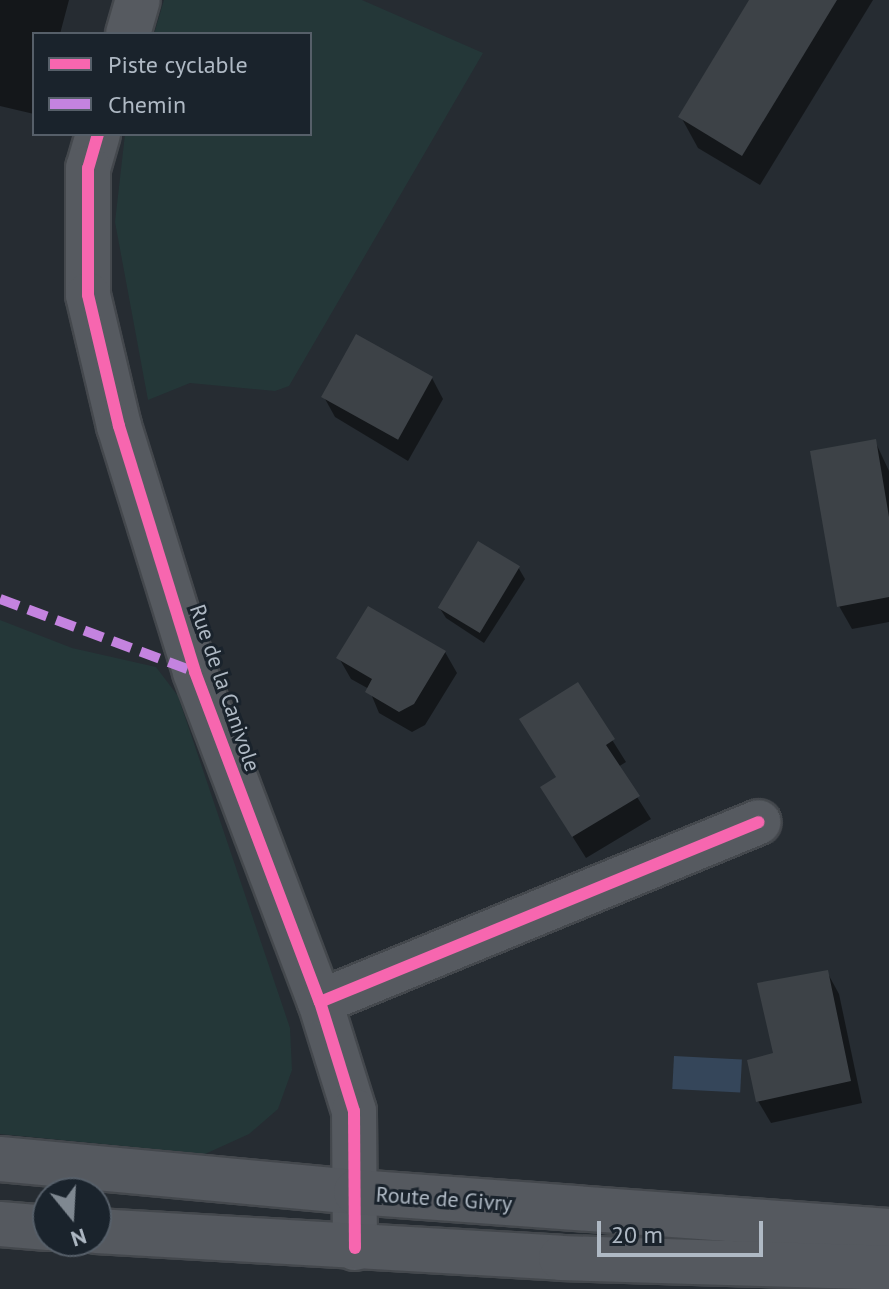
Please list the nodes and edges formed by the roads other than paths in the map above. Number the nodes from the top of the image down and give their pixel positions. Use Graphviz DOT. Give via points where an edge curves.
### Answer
graph roads {
  1 [pos="138,0"];
  2 [pos="129,32"];
  3 [pos="97,136"];
  4 [pos="759,822"];
  5 [pos="320,1002"];
  6 [pos="0,1159"];
  7 [pos="356,1192"];
  8 [pos="0,1224"];
  9 [pos="32,1227"];
  10 [pos="889,1231"];
  11 [pos="112,1232"];
  12 [pos="355,1248"];
  13 [pos="889,1268"];
  1 -- 2 [label="street"];
  3 -- 5 [label="street, Rue de la Canivole" via="88,168 88,295 119,426 195,672"];
  4 -- 5 [label="street"];
  5 -- 7 [label="street, Rue de la Canivole" via="354,1111"];
  6 -- 7 [label="main road, Route de Givry"];
  7 -- 10 [label="main road, Route de Givry"];
  7 -- 12 [label="street, Rue de la Canivole"];
  8 -- 9 [label="main road"];
  11 -- 12 [label="main road"];
  12 -- 13 [label="main road"];
}
